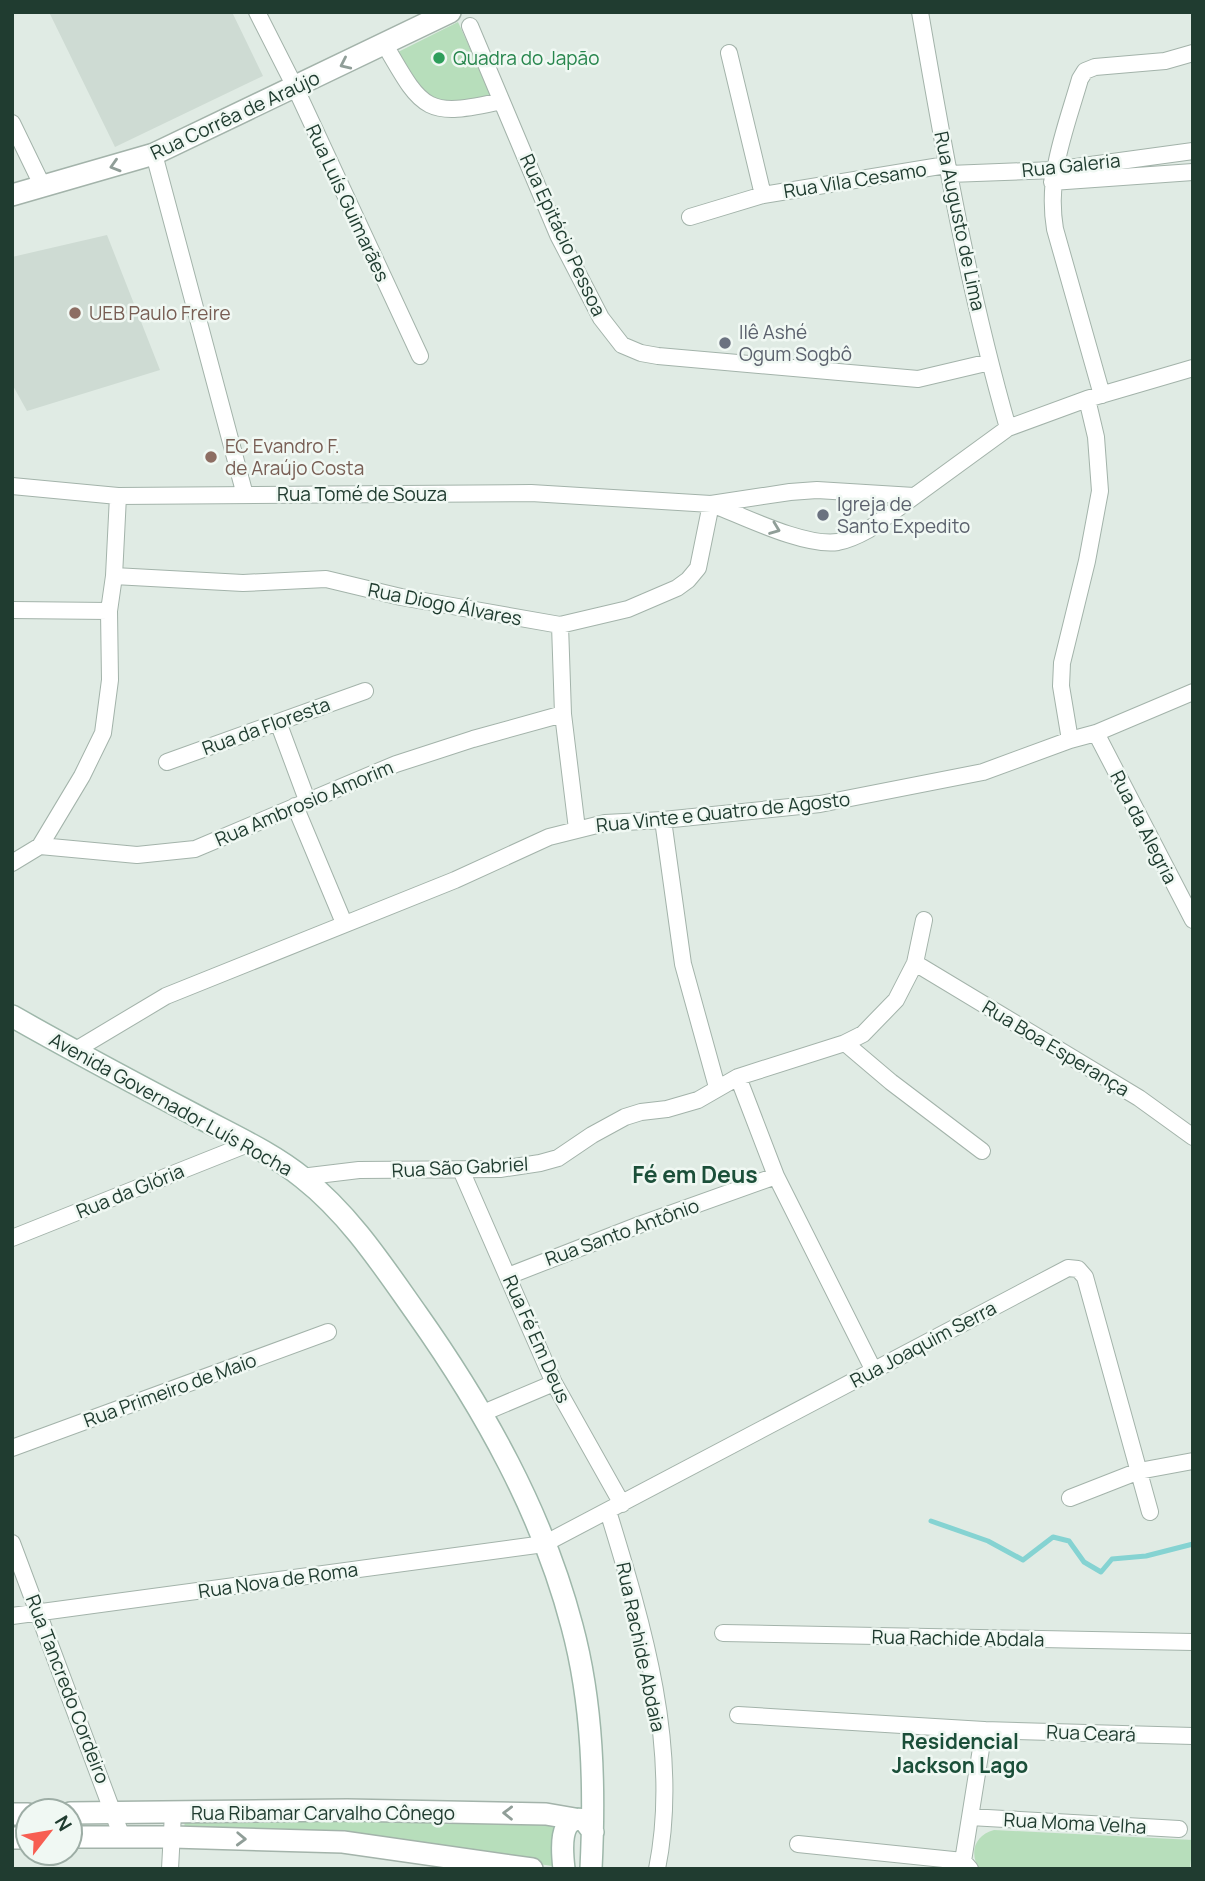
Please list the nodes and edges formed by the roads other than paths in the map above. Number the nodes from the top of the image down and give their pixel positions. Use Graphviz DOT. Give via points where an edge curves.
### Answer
graph roads {
  1 [pos="257,12"];
  2 [pos="450,12"];
  3 [pos="920,12"];
  4 [pos="470,26"];
  5 [pos="385,45"];
  6 [pos="1193,52"];
  7 [pos="729,53"];
  8 [pos="295,87"];
  9 [pos="501,101"];
  10 [pos="12,123"];
  11 [pos="1192,150"];
  12 [pos="155,154"];
  13 [pos="948,169"];
  14 [pos="1193,172"];
  15 [pos="1053,176"];
  16 [pos="43,187"];
  17 [pos="12,195"];
  18 [pos="763,195"];
  19 [pos="690,217"];
  20 [pos="420,356"];
  21 [pos="989,362"];
  22 [pos="1193,368"];
  23 [pos="1094,397"];
  24 [pos="1009,428"];
  25 [pos="12,486"];
  26 [pos="245,495"];
  27 [pos="118,496"];
  28 [pos="914,496"];
  29 [pos="712,504"];
  30 [pos="114,576"];
  31 [pos="12,610"];
  32 [pos="109,611"];
  33 [pos="560,625"];
  34 [pos="365,691"];
  35 [pos="1193,692"];
  36 [pos="563,714"];
  37 [pos="278,722"];
  38 [pos="1096,733"];
  39 [pos="1070,740"];
  40 [pos="167,762"];
  41 [pos="301,803"];
  42 [pos="663,820"];
  43 [pos="577,829"];
  44 [pos="40,846"];
  45 [pos="12,863"];
  46 [pos="924,920"];
  47 [pos="1193,920"];
  48 [pos="344,923"];
  49 [pos="915,963"];
  50 [pos="12,1016"];
  51 [pos="845,1043"];
  52 [pos="74,1051"];
  53 [pos="738,1077"];
  54 [pos="717,1087"];
  55 [pos="1193,1137"];
  56 [pos="248,1144"];
  57 [pos="982,1151"];
  58 [pos="461,1170"];
  59 [pos="776,1176"];
  60 [pos="301,1177"];
  61 [pos="12,1238"];
  62 [pos="508,1276"];
  63 [pos="328,1332"];
  64 [pos="874,1371"];
  65 [pos="554,1383"];
  66 [pos="483,1413"];
  67 [pos="12,1448"];
  68 [pos="1193,1461"];
  69 [pos="1139,1471"];
  70 [pos="1070,1498"];
  71 [pos="615,1508"];
  72 [pos="1150,1512"];
  73 [pos="12,1543"];
  74 [pos="544,1545"];
  75 [pos="40,1612"];
  76 [pos="12,1616"];
  77 [pos="723,1633"];
  78 [pos="1193,1642"];
  79 [pos="738,1714"];
  80 [pos="984,1730"];
  81 [pos="1193,1736"];
  82 [pos="114,1812"];
  83 [pos="84,1813"];
  84 [pos="173,1813"];
  85 [pos="970,1817"];
  86 [pos="583,1823"];
  87 [pos="1179,1829"];
  88 [pos="122,1837"];
  89 [pos="173,1837"];
  90 [pos="84,1838"];
  91 [pos="798,1844"];
  92 [pos="967,1865"];
  93 [pos="170,1869"];
  94 [pos="532,1869"];
  95 [pos="564,1869"];
  96 [pos="591,1869"];
  97 [pos="657,1869"];
  1 -- 8 [label="street, Rua Luís Guimarães"];
  2 -- 5 [label="street, Rua Corrêa de Araújo"];
  3 -- 13 [label="street, Rua Augusto de Lima"];
  4 -- 9 [label="street, Rua Epitácio Pessoa"];
  5 -- 8 [label="street, Rua Corrêa de Araújo, one-way"];
  5 -- 9 [label="street" via="409,86 428,104 452,111"];
  6 -- 15 [label="street" via="1165,61 1085,71"];
  7 -- 18 [label="street, Rua Vila Cesamo"];
  8 -- 12 [label="street, Rua Corrêa de Araújo"];
  8 -- 20 [label="street, Rua Luís Guimarães"];
  9 -- 21 [label="street, Rua Epitácio Pessoa" via="558,235 601,318 622,345 641,353 918,379"];
  10 -- 16 [label="street"];
  11 -- 15 [label="street, Rua Galeria"];
  12 -- 16 [label="street, Rua Corrêa de Araújo, one-way"];
  12 -- 26 [label="street"];
  13 -- 15 [label="street, Rua Galeria"];
  13 -- 18 [label="street, Rua Vila Cesamo"];
  13 -- 21 [label="street, Rua Augusto de Lima"];
  14 -- 15 [label="street, Rua Galeria"];
  15 -- 23 [label="street" via="1055,229"];
  16 -- 17 [label="street, Rua Corrêa de Araújo"];
  18 -- 19 [label="street, Rua Vila Cesamo"];
  21 -- 24 [label="street, Rua Augusto de Lima"];
  22 -- 23 [label="street, Rua Tomé de Souza"];
  23 -- 24 [label="street, Rua Tomé de Souza"];
  23 -- 39 [label="street" via="1100,491 1062,663"];
  24 -- 28 [label="street, Rua Tomé de Souza"];
  25 -- 27 [label="street, Rua Tomé de Souza"];
  26 -- 27 [label="street, Rua Tomé de Souza"];
  26 -- 29 [label="street, Rua Tomé de Souza" via="531,493"];
  27 -- 30 [label="street"];
  28 -- 29 [label="street, Rua Tomé de Souza" via="817,490"];
  29 -- 28 [label="street, Rua Tomé de Souza, one-way" via="792,535 835,542 869,530"];
  29 -- 33 [label="street, Rua Diogo Álvares" via="698,568 688,580 628,609"];
  30 -- 32 [label="street"];
  30 -- 33 [label="street, Rua Diogo Álvares" via="243,583 326,579"];
  31 -- 32 [label="street"];
  32 -- 44 [label="street" via="110,680 103,733"];
  33 -- 36 [label="street"];
  34 -- 37 [label="street, Rua da Floresta"];
  35 -- 38 [label="street, Rua Vinte e Quatro de Agosto"];
  36 -- 41 [label="street, Rua Ambrosio Amorim" via="396,764"];
  36 -- 43 [label="street"];
  37 -- 40 [label="street, Rua da Floresta"];
  37 -- 41 [label="street"];
  38 -- 39 [label="street, Rua Vinte e Quatro de Agosto"];
  38 -- 47 [label="street, Rua da Alegria"];
  39 -- 42 [label="street, Rua Vinte e Quatro de Agosto" via="983,772 847,799"];
  41 -- 44 [label="street, Rua Ambrosio Amorim" via="195,849 137,855"];
  41 -- 48 [label="street"];
  42 -- 43 [label="street, Rua Vinte e Quatro de Agosto"];
  42 -- 54 [label="street" via="683,964"];
  43 -- 48 [label="street, Rua Vinte e Quatro de Agosto"];
  44 -- 45 [label="street"];
  46 -- 49 [label="street, Rua São Gabriel"];
  48 -- 52 [label="street, Rua Vinte e Quatro de Agosto" via="166,996"];
  49 -- 51 [label="street, Rua São Gabriel" via="896,1000 863,1034"];
  49 -- 55 [label="street, Rua Boa Esperança" via="1139,1098"];
  50 -- 52 [label="street, Avenida Governador Luís Rocha"];
  51 -- 53 [label="street, Rua São Gabriel"];
  51 -- 57 [label="street"];
  52 -- 56 [label="street, Avenida Governador Luís Rocha"];
  53 -- 54 [label="street, Rua São Gabriel"];
  53 -- 59 [label="street"];
  54 -- 58 [label="street, Rua São Gabriel" via="698,1100 625,1117 558,1158 500,1169"];
  56 -- 60 [label="street, Avenida Governador Luís Rocha"];
  56 -- 61 [label="street, Rua da Glória"];
  58 -- 60 [label="street, Rua São Gabriel" via="359,1170"];
  58 -- 62 [label="street, Rua Fé Em Deus"];
  59 -- 62 [label="street, Rua Santo Antônio"];
  59 -- 64 [label="street"];
  60 -- 66 [label="street, Avenida Governador Luís Rocha" via="354,1228"];
  62 -- 65 [label="street, Rua Fé Em Deus"];
  63 -- 67 [label="street, Rua Primeiro de Maio"];
  64 -- 69 [label="street, Rua Joaquim Serra" via="1063,1270 1078,1269 1085,1277"];
  64 -- 71 [label="street, Rua Joaquim Serra"];
  65 -- 66 [label="street"];
  65 -- 71 [label="street, Rua Fé Em Deus"];
  66 -- 74 [label="street, Avenida Governador Luís Rocha"];
  68 -- 69 [label="street"];
  69 -- 70 [label="street"];
  69 -- 72 [label="street, Rua Joaquim Serra"];
  71 -- 74 [label="street, Rua Joaquim Serra"];
  71 -- 97 [label="street, Rua Rachide Abdaia" via="657,1702 666,1807"];
  73 -- 75 [label="street, Rua Tancredo Cordeiro"];
  74 -- 75 [label="street, Rua Nova de Roma"];
  74 -- 86 [label="street, Avenida Governador Luís Rocha" via="572,1627 582,1673 593,1797"];
  75 -- 76 [label="street, Rua Nova de Roma"];
  75 -- 82 [label="street, Rua Tancredo Cordeiro"];
  77 -- 78 [label="street, Rua Rachide Abdala"];
  79 -- 80 [label="street, Rua Ceará"];
  80 -- 81 [label="street, Rua Ceará"];
  80 -- 85 [label="street"];
  82 -- 83 [label="street, Rua Ribamar Carvalho Cônego"];
  82 -- 84 [label="street, Rua Ribamar Carvalho Cônego"];
  82 -- 88 [label="street, Rua Tancredo Cordeiro"];
  86 -- 84 [label="street, Rua Ribamar Carvalho Cônego, one-way" via="546,1814"];
  84 -- 89 [label="street"];
  85 -- 87 [label="street, Rua Moma Velha"];
  85 -- 92 [label="street"];
  86 -- 95 [label="street" via="568,1822 564,1830"];
  86 -- 96 [label="street, Avenida Governador Luís Rocha"];
  88 -- 89 [label="street, Rua Ribamar Carvalho Cônego"];
  88 -- 90 [label="street, Rua Ribamar Carvalho Cônego"];
  89 -- 93 [label="street"];
  89 -- 94 [label="street, Rua Ribamar Carvalho Cônego, one-way" via="343,1842"];
  91 -- 92 [label="street"];
}
